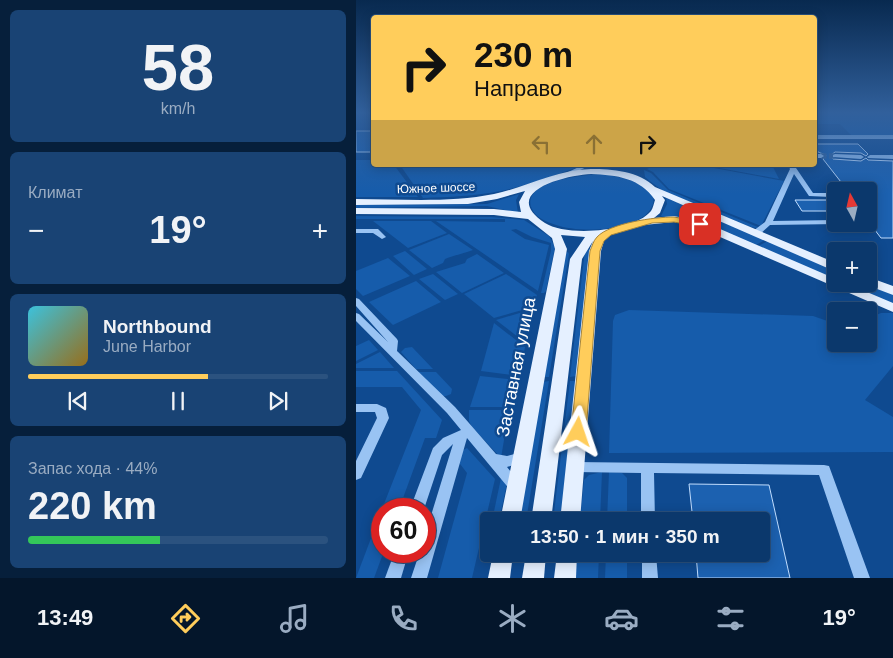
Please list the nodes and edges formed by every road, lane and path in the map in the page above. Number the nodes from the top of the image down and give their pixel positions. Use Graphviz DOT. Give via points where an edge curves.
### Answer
graph roads {
  1 [pos="835,156"];
  2 [pos="861,156"];
  3 [pos="870,157"];
  4 [pos="893,157"];
  5 [pos="792,167"];
  6 [pos="585,169"];
  7 [pos="544,182"];
  8 [pos="654,189"];
  9 [pos="827,195"];
  10 [pos="356,202"];
  11 [pos="356,212"];
  12 [pos="528,216"];
  13 [pos="644,222"];
  14 [pos="827,222"];
  15 [pos="768,223"];
  16 [pos="551,229"];
  17 [pos="356,231"];
  18 [pos="756,233"];
  19 [pos="601,234"];
  20 [pos="382,237"];
  21 [pos="576,259"];
  22 [pos="827,263"];
  23 [pos="827,279"];
  24 [pos="877,285"];
  25 [pos="893,291"];
  26 [pos="857,292"];
  27 [pos="356,301"];
  28 [pos="893,308"];
  29 [pos="356,316"];
  30 [pos="392,351"];
  31 [pos="356,408"];
  32 [pos="466,434"];
  33 [pos="522,456"];
  34 [pos="491,458"];
  35 [pos="575,467"];
  36 [pos="647,468"];
  37 [pos="356,474"];
  38 [pos="516,487"];
  39 [pos="421,498"];
  40 [pos="512,512"];
  41 [pos="542,512"];
  42 [pos="571,512"];
  43 [pos="648,512"];
  44 [pos="502,562"];
  45 [pos="535,562"];
  46 [pos="566,562"];
  47 [pos="649,562"];
  48 [pos="398,563"];
  49 [pos="393,578"];
  50 [pos="419,578"];
  51 [pos="499,578"];
  52 [pos="533,578"];
  53 [pos="565,578"];
  54 [pos="650,578"];
  55 [pos="862,578"];
  1 -- 2 [label="street"];
  3 -- 4 [label="street"];
  5 -- 9 [label="street" via="810,195"];
  5 -- 15 [label="street"];
  6 -- 7 [label="main road, Южное шоссе"];
  6 -- 8 [label="main road" via="631,172"];
  7 -- 10 [label="main road, Южное шоссе" via="468,201"];
  7 -- 12 [label="main road" via="530,191 524,200"];
  8 -- 13 [label="main road" via="659,204 654,214"];
  8 -- 18 [label="main road"];
  11 -- 12 [label="main road, Южное шоссе" via="494,212"];
  12 -- 16 [label="main road"];
  13 -- 19 [label="main road"];
  13 -- 23 [label="main road" via="674,219 700,224"];
  14 -- 15 [label="street"];
  15 -- 18 [label="street"];
  16 -- 19 [label="main road"];
  16 -- 21 [label="main road" via="570,240"];
  16 -- 33 [label="main road, Заставная улица" via="561,250"];
  17 -- 20 [label="street" via="375,231"];
  18 -- 22 [label="main road"];
  19 -- 21 [label="main road" via="584,244"];
  19 -- 35 [label="main road" via="595,251"];
  21 -- 41 [label="main road"];
  24 -- 25 [label="main road"];
  26 -- 28 [label="main road"];
  27 -- 30 [label="street" via="393,341"];
  29 -- 30 [label="street"];
  30 -- 32 [label="street"];
  31 -- 37 [label="street" via="377,408 382,411 383,418"];
  32 -- 34 [label="street"];
  32 -- 39 [label="street" via="448,441 437,452"];
  32 -- 50 [label="street"];
  33 -- 34 [label="street" via="511,462"];
  33 -- 38 [label="main road, Заставная улица"];
  34 -- 38 [label="street"];
  35 -- 36 [label="street"];
  35 -- 42 [label="main road"];
  36 -- 43 [label="street"];
  36 -- 55 [label="street" via="824,470"];
  38 -- 40 [label="main road, Заставная улица"];
  44 -- 51 [label="main road"];
  45 -- 52 [label="main road"];
  46 -- 53 [label="main road"];
  47 -- 54 [label="lane"];
  48 -- 49 [label="street"];
}
